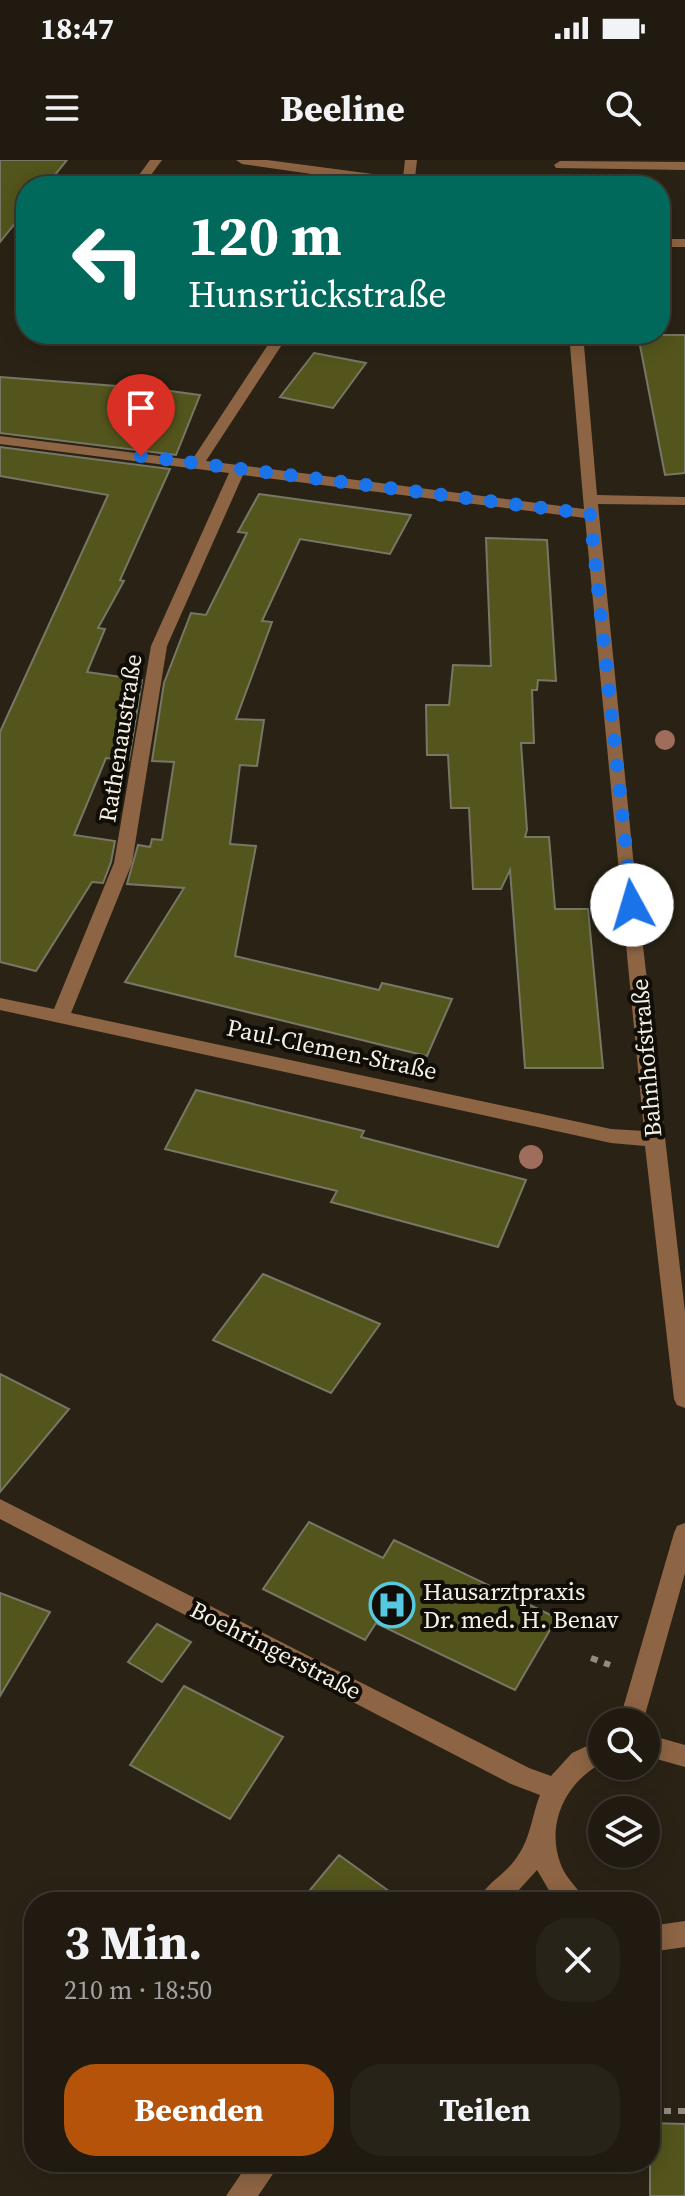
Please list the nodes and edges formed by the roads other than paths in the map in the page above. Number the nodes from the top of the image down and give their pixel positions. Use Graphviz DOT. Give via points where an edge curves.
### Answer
graph roads {
  1 [pos="242,160"];
  2 [pos="560,163"];
  3 [pos="685,166"];
  4 [pos="369,176"];
  5 [pos="275,344"];
  6 [pos="577,344"];
  7 [pos="0,440"];
  8 [pos="198,462"];
  9 [pos="238,469"];
  10 [pos="685,501"];
  11 [pos="590,506"];
  12 [pos="0,1004"];
  13 [pos="60,1018"];
  14 [pos="653,1139"];
  15 [pos="685,1399"];
  16 [pos="0,1508"];
  17 [pos="685,1533"];
  18 [pos="635,1708"];
  19 [pos="660,1749"];
  20 [pos="685,1756"];
  21 [pos="588,1758"];
  22 [pos="554,1789"];
  23 [pos="541,1842"];
  24 [pos="500,1892"];
  25 [pos="565,1892"];
  26 [pos="660,1939"];
  27 [pos="684,1939"];
  28 [pos="259,2172"];
  29 [pos="240,2196"];
  1 -- 4 [label="street"];
  2 -- 3 [label="street"];
  5 -- 8 [label="street"];
  6 -- 11 [label="street, Bahnhofstraße"];
  7 -- 8 [label="street"];
  8 -- 9 [label="street"];
  9 -- 11 [label="street"];
  9 -- 13 [label="street, Rathenaustraße" via="159,646 123,863"];
  10 -- 11 [label="street"];
  11 -- 14 [label="street, Bahnhofstraße"];
  12 -- 13 [label="street, Paul-Clemen-Straße"];
  13 -- 14 [label="street, Paul-Clemen-Straße" via="611,1136"];
  14 -- 15 [label="street, Bahnhofstraße"];
  16 -- 22 [label="street, Boehringerstraße"];
  17 -- 18 [label="street"];
  19 -- 20 [label="street"];
  21 -- 22 [label="street" via="568,1770"];
  22 -- 23 [label="street"];
  23 -- 24 [label="street"];
  23 -- 25 [label="street" via="549,1870"];
  26 -- 27 [label="street"];
  28 -- 29 [label="street"];
}
